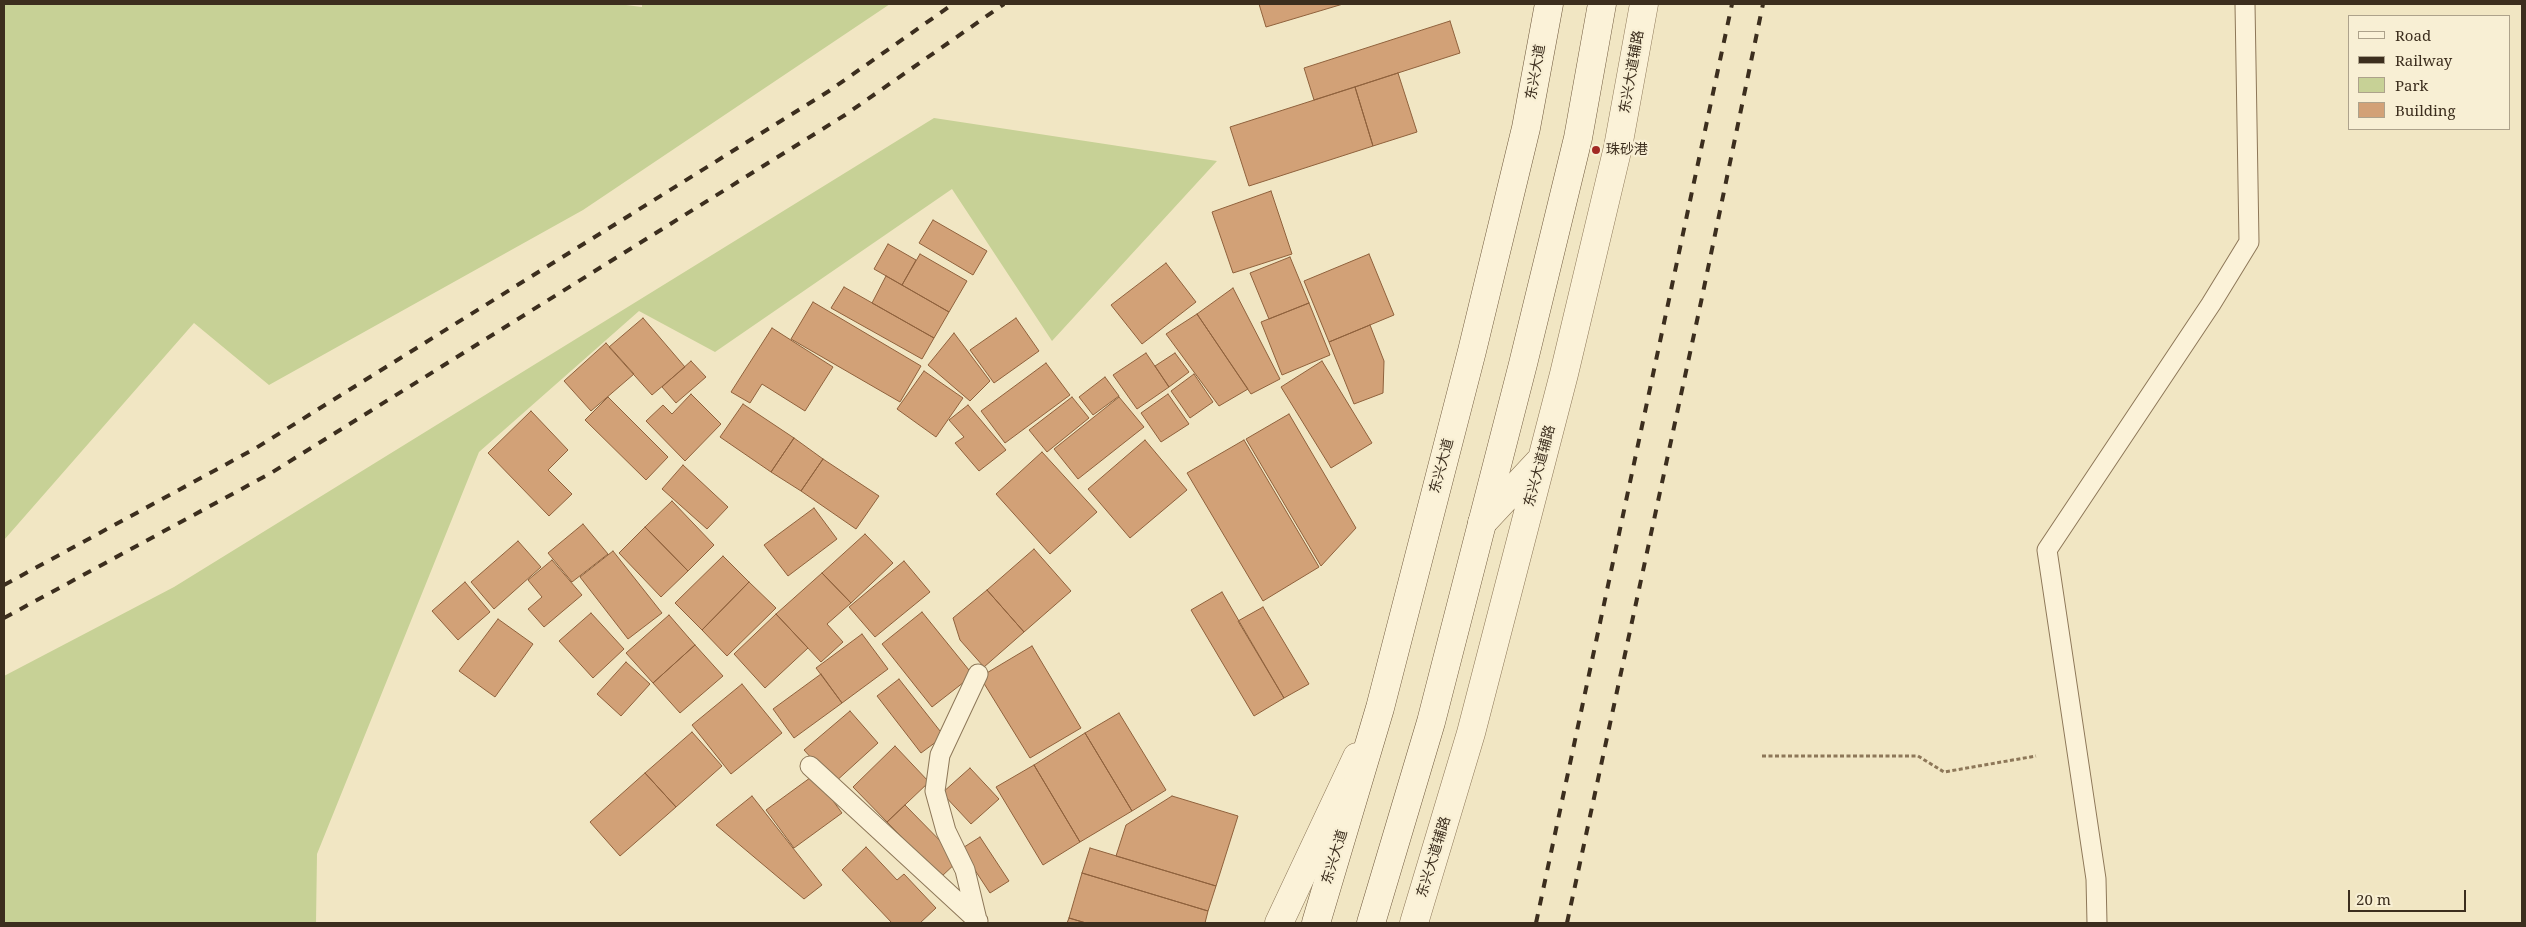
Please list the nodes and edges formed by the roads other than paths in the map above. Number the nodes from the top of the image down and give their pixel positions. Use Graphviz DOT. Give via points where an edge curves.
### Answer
graph roads {
  1 [pos="1548,4"];
  2 [pos="1602,4"];
  3 [pos="1644,4"];
  4 [pos="2245,4"];
  5 [pos="1541,460"];
  6 [pos="1482,523"];
  7 [pos="978,674"];
  8 [pos="1380,708"];
  9 [pos="810,766"];
  10 [pos="978,921"];
  11 [pos="1279,923"];
  12 [pos="1316,923"];
  13 [pos="1371,923"];
  14 [pos="1414,923"];
  15 [pos="2097,923"];
  1 -- 8 [label="main road, 东兴大道" via="1524,138"];
  2 -- 6 [label="main road" via="1578,138"];
  3 -- 5 [label="main road, 东兴大道辅路" via="1618,147"];
  4 -- 15 [label="lane" via="2249,242 2046,550 2096,879"];
  5 -- 6 [label="main road"];
  5 -- 14 [label="main road, 东兴大道辅路" via="1471,733"];
  6 -- 13 [label="main road" via="1431,722"];
  7 -- 10 [label="lane" via="940,755 935,791 946,831 965,870"];
  8 -- 11 [label="main road"];
  8 -- 12 [label="main road, 东兴大道"];
  9 -- 10 [label="lane"];
}
